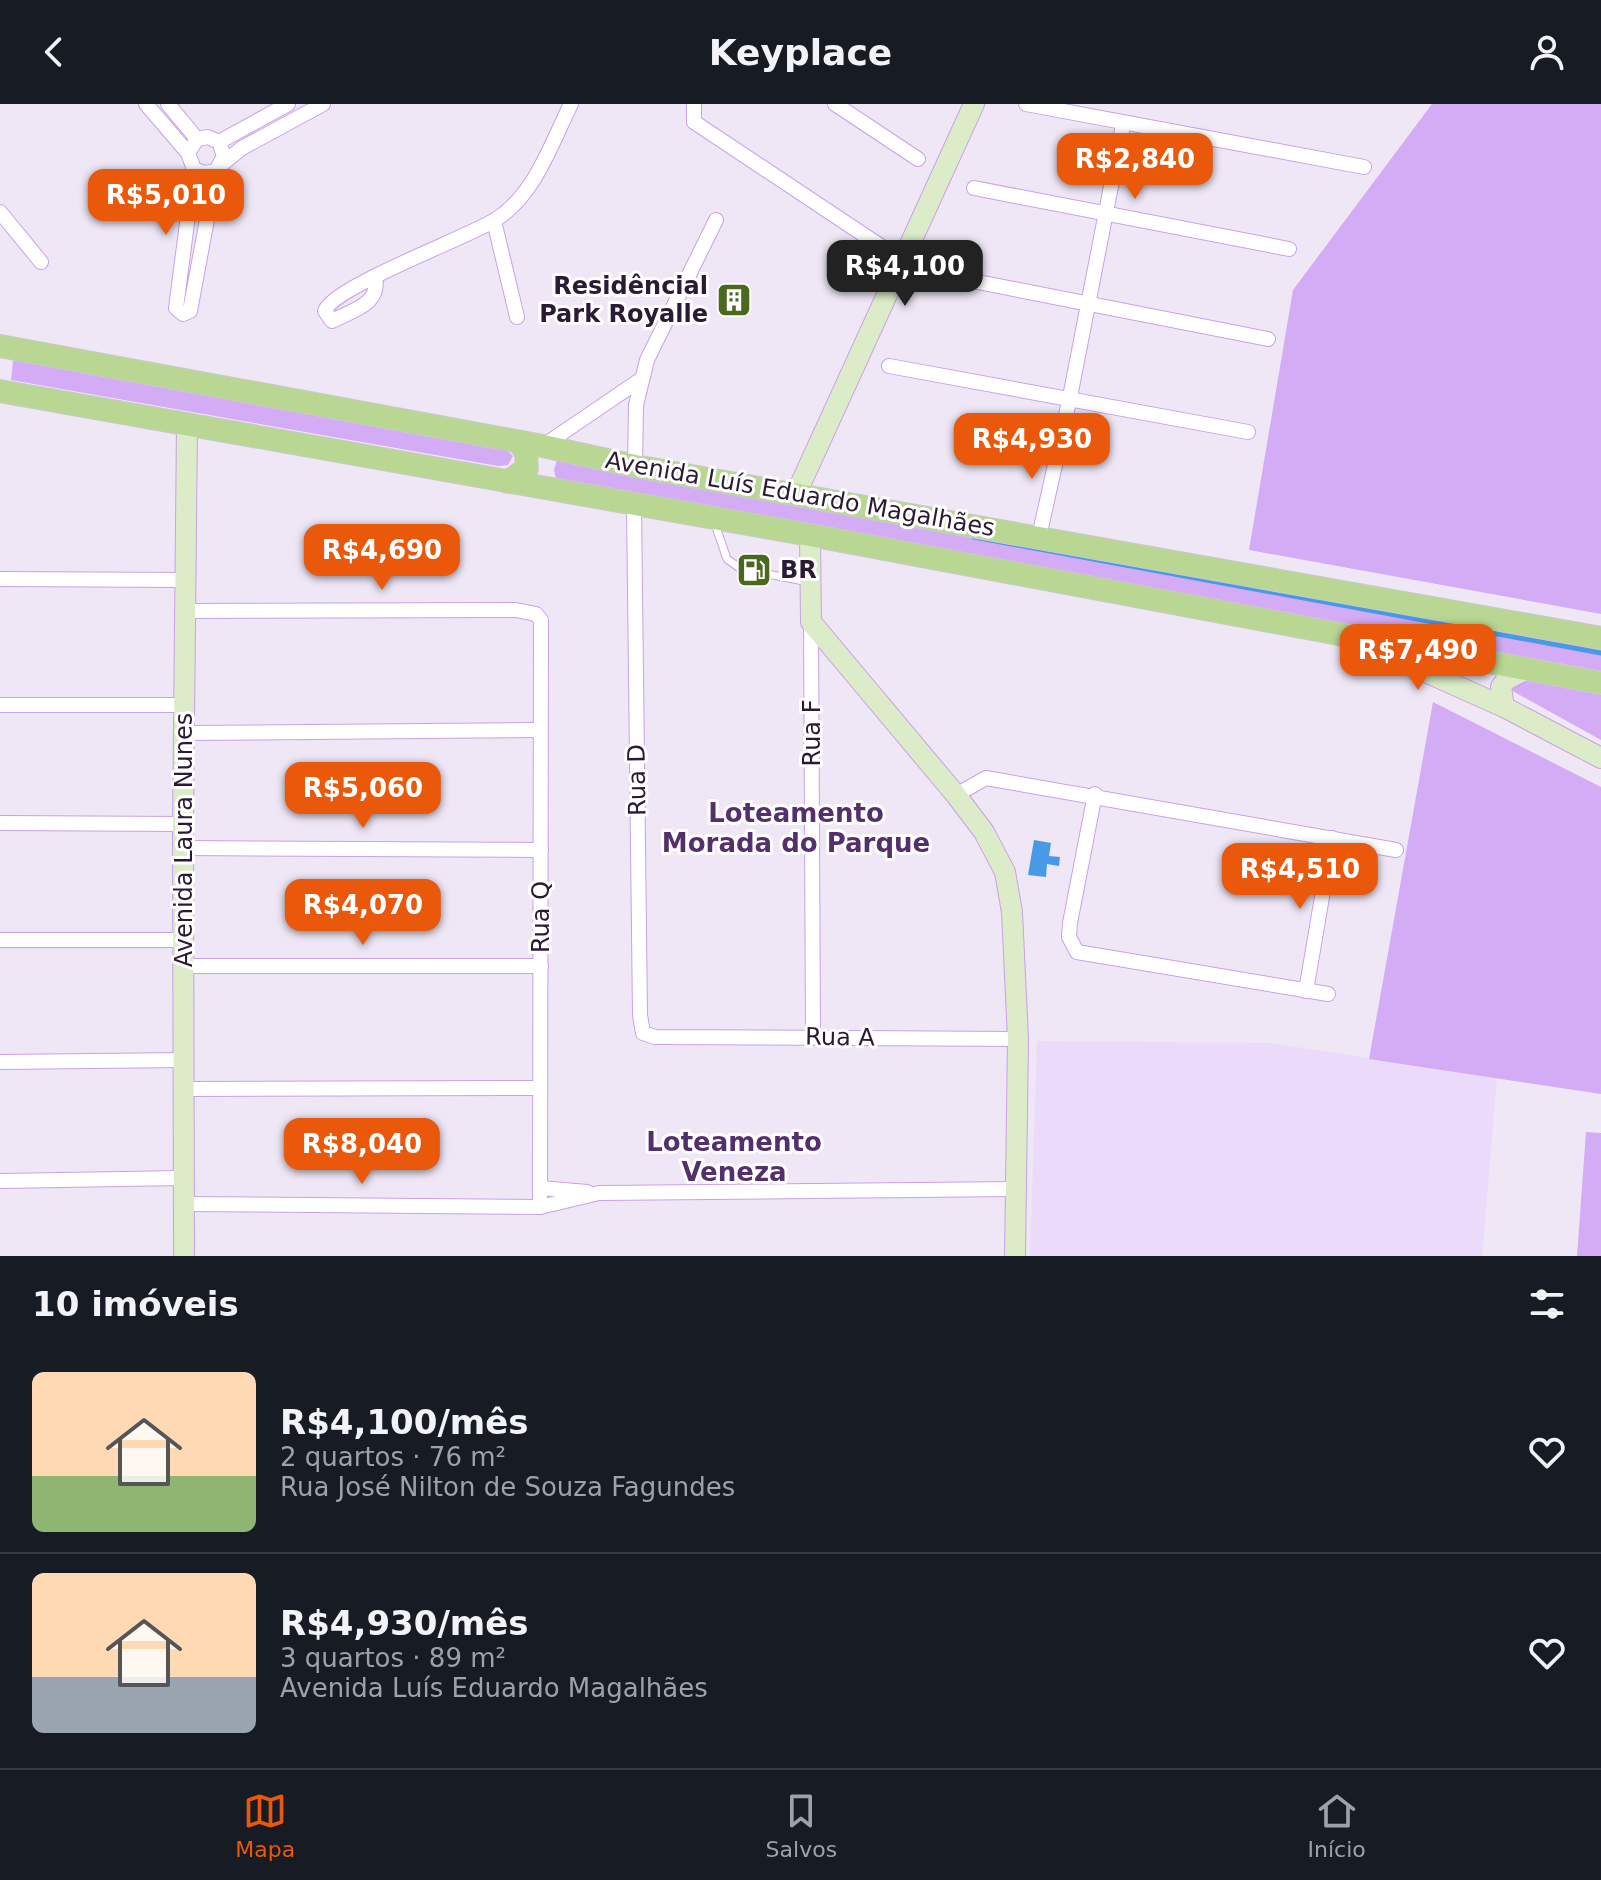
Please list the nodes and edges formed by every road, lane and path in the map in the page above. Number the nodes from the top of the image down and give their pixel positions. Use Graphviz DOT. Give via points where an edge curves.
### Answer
graph roads {
  1 [pos="146,104"];
  2 [pos="168,104"];
  3 [pos="288,104"];
  4 [pos="323,104"];
  5 [pos="571,104"];
  6 [pos="694,104"];
  7 [pos="835,104"];
  8 [pos="974,104"];
  9 [pos="1026,104"];
  10 [pos="1123,125"];
  11 [pos="197,139"];
  12 [pos="219,142"];
  13 [pos="188,153"];
  14 [pos="918,159"];
  15 [pos="219,167"];
  16 [pos="1364,167"];
  17 [pos="194,169"];
  18 [pos="974,188"];
  19 [pos="0,212"];
  20 [pos="1107,214"];
  21 [pos="716,220"];
  22 [pos="494,221"];
  23 [pos="6,226"];
  24 [pos="882,247"];
  25 [pos="1289,249"];
  26 [pos="41,262"];
  27 [pos="932,273"];
  28 [pos="375,277"];
  29 [pos="1089,304"];
  30 [pos="517,317"];
  31 [pos="1268,339"];
  32 [pos="4,352"];
  33 [pos="889,366"];
  34 [pos="640,380"];
  35 [pos="0,391"];
  36 [pos="1070,397"];
  37 [pos="187,425"];
  38 [pos="1248,432"];
  39 [pos="520,442"];
  40 [pos="543,446"];
  41 [pos="590,457"];
  42 [pos="635,466"];
  43 [pos="508,482"];
  44 [pos="796,494"];
  45 [pos="577,495"];
  46 [pos="634,505"];
  47 [pos="713,518"];
  48 [pos="810,535"];
  49 [pos="1039,537"];
  50 [pos="0,579"];
  51 [pos="186,580"];
  52 [pos="810,582"];
  53 [pos="186,611"];
  54 [pos="811,622"];
  55 [pos="1350,638"];
  56 [pos="1601,638"];
  57 [pos="1525,670"];
  58 [pos="1601,683"];
  59 [pos="0,705"];
  60 [pos="185,705"];
  61 [pos="1504,707"];
  62 [pos="540,730"];
  63 [pos="185,733"];
  64 [pos="1601,758"];
  65 [pos="1095,794"];
  66 [pos="956,795"];
  67 [pos="0,823"];
  68 [pos="183,824"];
  69 [pos="1332,838"];
  70 [pos="184,848"];
  71 [pos="541,850"];
  72 [pos="1396,850"];
  73 [pos="0,940"];
  74 [pos="183,940"];
  75 [pos="184,966"];
  76 [pos="541,966"];
  77 [pos="1306,991"];
  78 [pos="1328,994"];
  79 [pos="813,1036"];
  80 [pos="662,1037"];
  81 [pos="1018,1039"];
  82 [pos="184,1060"];
  83 [pos="0,1062"];
  84 [pos="540,1088"];
  85 [pos="185,1089"];
  86 [pos="183,1178"];
  87 [pos="0,1181"];
  88 [pos="541,1188"];
  89 [pos="1017,1189"];
  90 [pos="599,1193"];
  91 [pos="184,1204"];
  92 [pos="540,1207"];
  93 [pos="184,1256"];
  94 [pos="1015,1256"];
  1 -- 13 [label="street"];
  2 -- 11 [label="street"];
  3 -- 12 [label="street"];
  4 -- 15 [label="street" via="242,148"];
  5 -- 22 [label="street" via="531,185"];
  6 -- 24 [label="street" via="694,122"];
  7 -- 14 [label="street"];
  8 -- 44 [label="street"];
  9 -- 10 [label="street"];
  10 -- 16 [label="street"];
  10 -- 20 [label="street"];
  11 -- 12 [label="street"];
  11 -- 13 [label="street"];
  12 -- 15 [label="street"];
  13 -- 17 [label="street"];
  15 -- 17 [label="street" via="205,173"];
  15 -- 17 [label="street" via="190,311 183,314 176,308"];
  18 -- 20 [label="street"];
  19 -- 23 [label="street"];
  20 -- 25 [label="street"];
  20 -- 29 [label="street"];
  21 -- 34 [label="street"];
  22 -- 28 [label="street"];
  22 -- 30 [label="street"];
  23 -- 26 [label="street"];
  27 -- 29 [label="street"];
  29 -- 31 [label="street"];
  29 -- 36 [label="street"];
  32 -- 39 [label="main road, Avenida Luís Eduardo Magalhães"];
  33 -- 36 [label="street"];
  34 -- 40 [label="street"];
  34 -- 42 [label="street"];
  35 -- 37 [label="main road, Avenida Luís Eduardo Magalhães"];
  36 -- 38 [label="street"];
  36 -- 49 [label="street"];
  37 -- 43 [label="main road, Avenida Luís Eduardo Magalhães"];
  37 -- 51 [label="street, Avenida Laura Nunes"];
  39 -- 40 [label="main road, Avenida Luís Eduardo Magalhães"];
  39 -- 43 [label="main road" via="527,468"];
  40 -- 41 [label="main road, Avenida Luís Eduardo Magalhães"];
  41 -- 42 [label="main road, Avenida Luís Eduardo Magalhães"];
  41 -- 45 [label="main road" via="572,468"];
  42 -- 44 [label="main road, Avenida Luís Eduardo Magalhães"];
  43 -- 45 [label="main road, Avenida Luís Eduardo Magalhães"];
  44 -- 49 [label="main road, Avenida Luís Eduardo Magalhães"];
  45 -- 46 [label="main road, Avenida Luís Eduardo Magalhães"];
  46 -- 47 [label="main road, Avenida Luís Eduardo Magalhães"];
  46 -- 80 [label="street, Rua D" via="640,1027 650,1036"];
  47 -- 48 [label="main road, Avenida Luís Eduardo Magalhães"];
  47 -- 52 [label="lane" via="727,559 741,569"];
  48 -- 52 [label="street"];
  48 -- 55 [label="main road, Avenida Luís Eduardo Magalhães"];
  49 -- 56 [label="main road, Avenida Luís Eduardo Magalhães"];
  50 -- 51 [label="street"];
  51 -- 53 [label="street, Avenida Laura Nunes"];
  52 -- 54 [label="street"];
  53 -- 60 [label="street, Avenida Laura Nunes"];
  53 -- 62 [label="street, Rua Q" via="536,614 542,627"];
  54 -- 66 [label="street"];
  54 -- 79 [label="street, Rua F"];
  55 -- 57 [label="main road, Avenida Luís Eduardo Magalhães"];
  55 -- 61 [label="street"];
  57 -- 58 [label="main road, Avenida Luís Eduardo Magalhães"];
  57 -- 61 [label="street" via="1501,687"];
  59 -- 60 [label="street"];
  60 -- 63 [label="street, Avenida Laura Nunes"];
  61 -- 64 [label="street"];
  62 -- 63 [label="street"];
  62 -- 71 [label="street, Rua Q"];
  63 -- 68 [label="street, Avenida Laura Nunes"];
  65 -- 66 [label="street" via="986,778"];
  65 -- 69 [label="street"];
  65 -- 77 [label="street" via="1070,923 1069,937 1077,952"];
  66 -- 81 [label="street" via="1005,872"];
  67 -- 68 [label="street"];
  68 -- 70 [label="street, Avenida Laura Nunes"];
  69 -- 72 [label="street"];
  69 -- 77 [label="street"];
  70 -- 71 [label="street"];
  70 -- 74 [label="street, Avenida Laura Nunes"];
  71 -- 76 [label="street, Rua Q"];
  73 -- 74 [label="street"];
  74 -- 75 [label="street, Avenida Laura Nunes"];
  75 -- 76 [label="street"];
  75 -- 82 [label="street, Avenida Laura Nunes"];
  76 -- 84 [label="street, Rua Q"];
  77 -- 78 [label="street"];
  79 -- 80 [label="street, Rua A"];
  79 -- 81 [label="street, Rua A"];
  81 -- 89 [label="street"];
  82 -- 83 [label="street"];
  82 -- 85 [label="street, Avenida Laura Nunes"];
  84 -- 85 [label="street"];
  84 -- 88 [label="street, Rua Q"];
  85 -- 86 [label="street, Avenida Laura Nunes"];
  86 -- 87 [label="street"];
  86 -- 91 [label="street, Avenida Laura Nunes"];
  88 -- 90 [label="street"];
  88 -- 92 [label="street, Rua Q"];
  89 -- 90 [label="street"];
  89 -- 94 [label="street"];
  90 -- 92 [label="street"];
  91 -- 92 [label="street"];
  91 -- 93 [label="street, Avenida Laura Nunes"];
}
